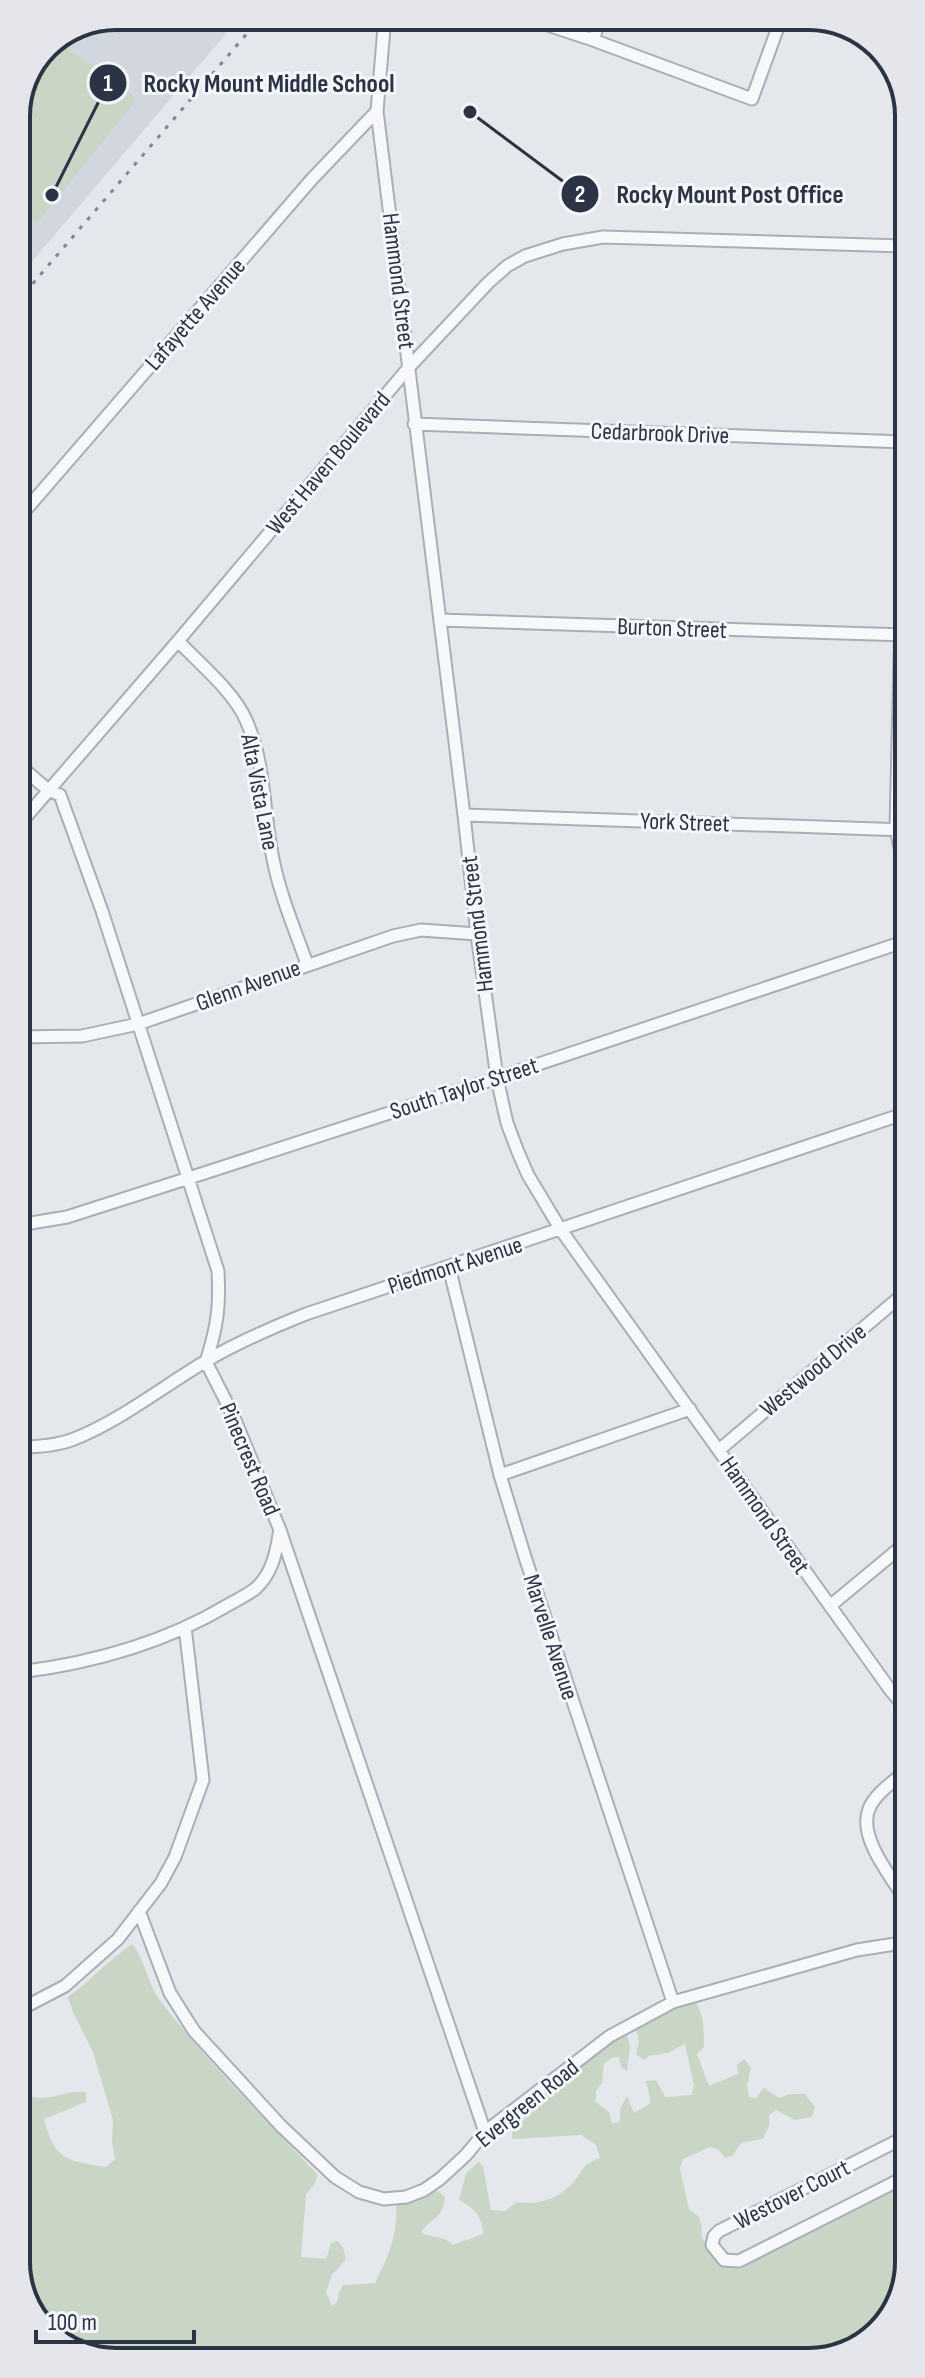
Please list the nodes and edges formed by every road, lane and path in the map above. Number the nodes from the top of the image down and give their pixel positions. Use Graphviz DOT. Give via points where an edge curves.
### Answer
graph roads {
  1 [pos="384,30"];
  2 [pos="563,30"];
  3 [pos="596,30"];
  4 [pos="777,30"];
  5 [pos="593,40"];
  6 [pos="377,111"];
  7 [pos="895,246"];
  8 [pos="410,366"];
  9 [pos="414,424"];
  10 [pos="895,442"];
  11 [pos="30,505"];
  12 [pos="440,620"];
  13 [pos="895,635"];
  14 [pos="178,641"];
  15 [pos="30,774"];
  16 [pos="48,790"];
  17 [pos="30,812"];
  18 [pos="464,815"];
  19 [pos="895,830"];
  20 [pos="477,934"];
  21 [pos="895,945"];
  22 [pos="307,964"];
  23 [pos="138,1024"];
  24 [pos="30,1037"];
  25 [pos="497,1078"];
  26 [pos="895,1117"];
  27 [pos="189,1178"];
  28 [pos="30,1223"];
  29 [pos="561,1230"];
  30 [pos="449,1267"];
  31 [pos="895,1301"];
  32 [pos="206,1362"];
  33 [pos="690,1409"];
  34 [pos="30,1446"];
  35 [pos="719,1450"];
  36 [pos="500,1475"];
  37 [pos="280,1530"];
  38 [pos="895,1552"];
  39 [pos="830,1606"];
  40 [pos="185,1627"];
  41 [pos="30,1670"];
  42 [pos="895,1694"];
  43 [pos="895,1781"];
  44 [pos="895,1883"];
  45 [pos="139,1911"];
  46 [pos="895,1944"];
  47 [pos="673,2002"];
  48 [pos="30,2004"];
  49 [pos="485,2132"];
  50 [pos="895,2142"];
  51 [pos="895,2182"];
  1 -- 6 [label="street, Hammond Street"];
  2 -- 5 [label="street"];
  3 -- 5 [label="street"];
  4 -- 5 [label="street" via="752,99"];
  6 -- 8 [label="street, Hammond Street"];
  6 -- 11 [label="street, Lafayette Avenue"];
  7 -- 8 [label="street, West Haven Boulevard" via="603,237 563,244 507,266"];
  8 -- 9 [label="street, Hammond Street"];
  8 -- 14 [label="street, West Haven Boulevard"];
  9 -- 10 [label="street, Cedarbrook Drive"];
  9 -- 12 [label="street, Hammond Street"];
  12 -- 13 [label="street, Burton Street"];
  12 -- 18 [label="street, Hammond Street"];
  14 -- 16 [label="street, West Haven Boulevard"];
  14 -- 22 [label="street, Alta Vista Lane" via="246,719 264,788 273,860"];
  15 -- 16 [label="street"];
  16 -- 17 [label="street, West Haven Boulevard"];
  16 -- 23 [label="street" via="60,795"];
  18 -- 19 [label="street, York Street"];
  18 -- 20 [label="street, Hammond Street"];
  20 -- 22 [label="street, Glenn Avenue" via="421,930"];
  20 -- 25 [label="street, Hammond Street"];
  21 -- 25 [label="street, South Taylor Street"];
  22 -- 23 [label="street, Glenn Avenue"];
  23 -- 24 [label="street, Glenn Avenue" via="82,1036"];
  23 -- 27 [label="street"];
  25 -- 27 [label="street, South Taylor Street"];
  25 -- 29 [label="street, Hammond Street" via="507,1123 528,1175"];
  26 -- 29 [label="street, Piedmont Avenue"];
  27 -- 28 [label="street, South Taylor Street" via="67,1217"];
  27 -- 32 [label="street" via="218,1271 218,1319"];
  29 -- 30 [label="street, Piedmont Avenue"];
  29 -- 33 [label="street, Hammond Street"];
  30 -- 32 [label="street, Piedmont Avenue" via="262,1331"];
  30 -- 36 [label="street, Marvelle Avenue"];
  31 -- 35 [label="street, Westwood Drive"];
  32 -- 34 [label="street, Piedmont Avenue" via="74,1439"];
  32 -- 37 [label="street, Pinecrest Road"];
  33 -- 35 [label="street, Hammond Street"];
  33 -- 36 [label="street"];
  35 -- 39 [label="street, Hammond Street"];
  36 -- 47 [label="street, Marvelle Avenue"];
  37 -- 40 [label="street" via="269,1571 256,1588"];
  37 -- 49 [label="street, Pinecrest Road"];
  38 -- 39 [label="street"];
  39 -- 42 [label="street, Hammond Street"];
  40 -- 41 [label="street" via="87,1661"];
  40 -- 45 [label="street" via="203,1780 175,1857"];
  43 -- 44 [label="street" via="869,1807 866,1822 873,1848"];
  45 -- 48 [label="street" via="118,1939 75,1978"];
  45 -- 49 [label="street, Evergreen Road" via="170,1993 194,2031 335,2177 359,2192 384,2199 406,2197 440,2179"];
  46 -- 47 [label="street, Evergreen Road"];
  47 -- 49 [label="street, Evergreen Road" via="610,2036"];
  50 -- 51 [label="street, Westover Court" via="719,2231 712,2245 724,2260 739,2261"];
}
